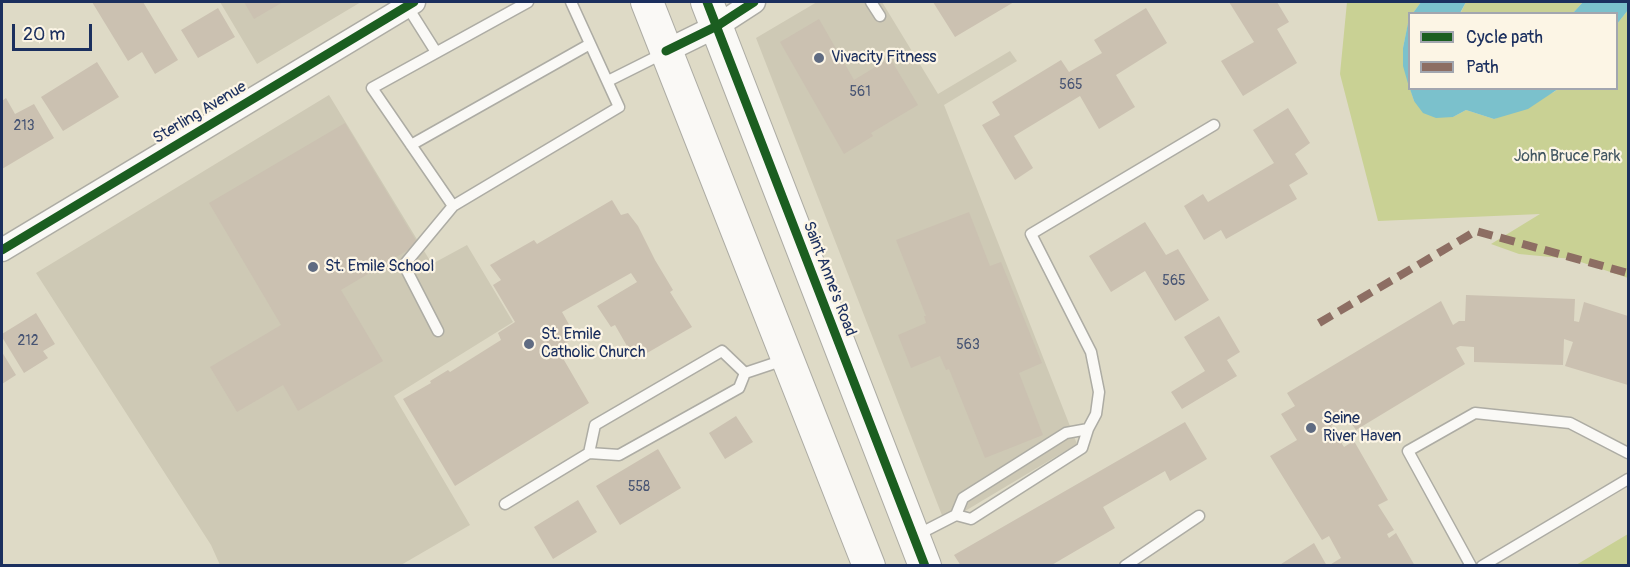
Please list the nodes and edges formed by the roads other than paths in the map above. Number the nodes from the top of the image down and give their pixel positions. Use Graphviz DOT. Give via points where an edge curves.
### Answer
graph roads {
  1 [pos="528,2"];
  2 [pos="571,2"];
  3 [pos="647,2"];
  4 [pos="754,2"];
  5 [pos="871,2"];
  6 [pos="411,4"];
  7 [pos="712,14"];
  8 [pos="880,16"];
  9 [pos="590,44"];
  10 [pos="666,51"];
  11 [pos="436,52"];
  12 [pos="608,81"];
  13 [pos="1214,125"];
  14 [pos="411,145"];
  15 [pos="453,206"];
  16 [pos="2,250"];
  17 [pos="438,331"];
  18 [pos="787,359"];
  19 [pos="745,374"];
  20 [pos="1088,429"];
  21 [pos="590,453"];
  22 [pos="1629,453"];
  23 [pos="1629,479"];
  24 [pos="505,504"];
  25 [pos="956,515"];
  26 [pos="1199,516"];
  27 [pos="913,537"];
  28 [pos="868,562"];
  29 [pos="925,566"];
  30 [pos="1125,566"];
  31 [pos="1471,566"];
  32 [pos="1482,566"];
  1 -- 11 [label="lane"];
  2 -- 9 [label="lane"];
  3 -- 10 [label="main road"];
  4 -- 7 [label="street"];
  5 -- 8 [label="lane"];
  6 -- 11 [label="lane"];
  6 -- 16 [label="street, Sterling Avenue"];
  7 -- 10 [label="street"];
  7 -- 27 [label="main road, Saint Anne's Road"];
  9 -- 12 [label="lane"];
  9 -- 14 [label="lane"];
  10 -- 12 [label="lane"];
  10 -- 18 [label="main road"];
  11 -- 14 [label="lane" via="372,88"];
  12 -- 15 [label="lane" via="619,107"];
  13 -- 20 [label="lane" via="1031,234 1091,352 1099,392 1096,414"];
  14 -- 15 [label="lane"];
  15 -- 17 [label="lane" via="404,265"];
  18 -- 19 [label="lane"];
  18 -- 28 [label="main road"];
  19 -- 21 [label="lane" via="739,388 619,455"];
  19 -- 21 [label="lane" via="723,351 595,425"];
  20 -- 25 [label="lane" via="1066,433 963,498"];
  20 -- 25 [label="lane" via="1082,448 971,519"];
  21 -- 24 [label="lane"];
  22 -- 31 [label="lane" via="1570,423 1475,413 1408,451"];
  23 -- 32 [label="lane"];
  25 -- 27 [label="lane"];
  26 -- 30 [label="lane"];
  27 -- 28 [label="main road"];
  27 -- 29 [label="main road, Saint Anne's Road"];
}
